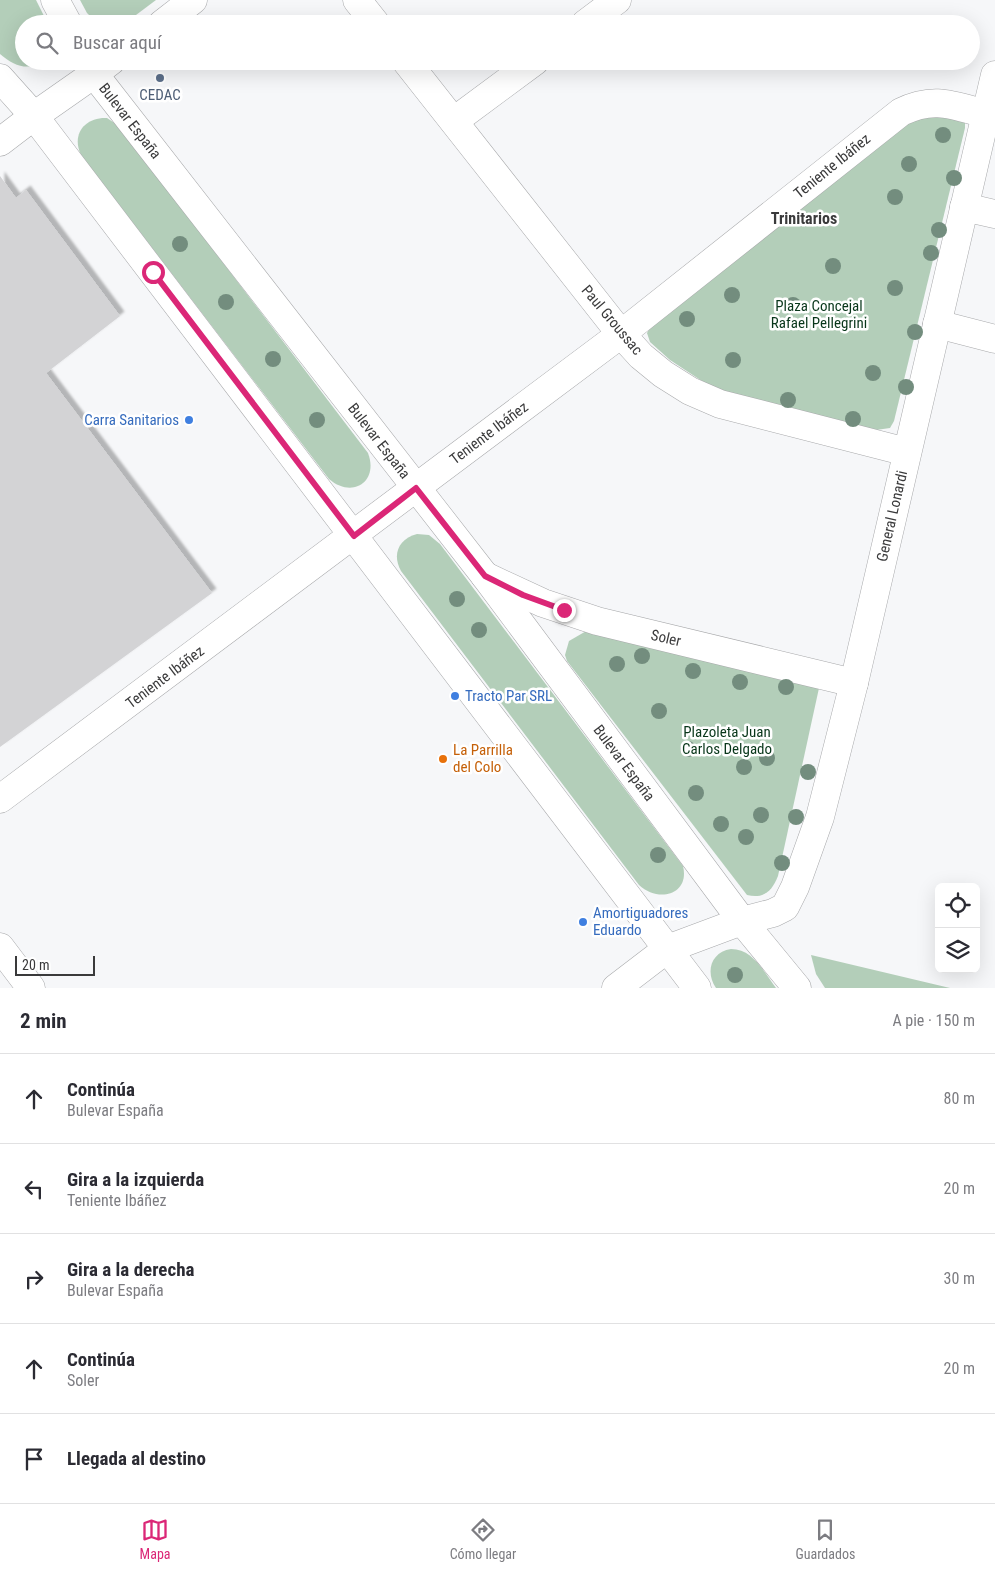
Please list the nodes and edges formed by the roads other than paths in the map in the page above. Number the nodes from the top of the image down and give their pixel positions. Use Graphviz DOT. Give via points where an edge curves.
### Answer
graph roads {
  1 [pos="55,0"];
  2 [pos="193,0"];
  3 [pos="357,0"];
  4 [pos="617,0"];
  5 [pos="63,15"];
  6 [pos="174,15"];
  7 [pos="369,15"];
  8 [pos="598,15"];
  9 [pos="92,70"];
  10 [pos="100,70"];
  11 [pos="413,70"];
  12 [pos="523,70"];
  13 [pos="995,75"];
  14 [pos="0,78"];
  15 [pos="986,114"];
  16 [pos="34,116"];
  17 [pos="454,121"];
  18 [pos="0,142"];
  19 [pos="964,206"];
  20 [pos="995,214"];
  21 [pos="937,324"];
  22 [pos="621,334"];
  23 [pos="995,339"];
  24 [pos="907,452"];
  25 [pos="416,488"];
  26 [pos="354,536"];
  27 [pos="485,576"];
  28 [pos="854,683"];
  29 [pos="0,800"];
  30 [pos="742,921"];
  31 [pos="0,947"];
  32 [pos="667,949"];
  33 [pos="31,988"];
  34 [pos="616,988"];
  35 [pos="697,988"];
  36 [pos="797,988"];
  1 -- 5 [label="street"];
  2 -- 6 [label="street"];
  3 -- 7 [label="street"];
  4 -- 8 [label="street"];
  9 -- 16 [label="street"];
  10 -- 25 [label="street, Bulevar España"];
  11 -- 17 [label="street, Paul Groussac"];
  12 -- 17 [label="street"];
  13 -- 15 [label="street, General Lonardi"];
  14 -- 16 [label="street"];
  15 -- 19 [label="street, General Lonardi"];
  15 -- 22 [label="street, Teniente Ibáñez" via="927,102 901,112"];
  16 -- 18 [label="street"];
  16 -- 26 [label="street"];
  17 -- 22 [label="street, Paul Groussac"];
  19 -- 20 [label="street"];
  19 -- 21 [label="street, General Lonardi"];
  21 -- 23 [label="street"];
  21 -- 24 [label="street, General Lonardi"];
  22 -- 24 [label="street, Paul Groussac" via="663,374 720,404"];
  22 -- 25 [label="street, Teniente Ibáñez"];
  24 -- 28 [label="street, General Lonardi"];
  25 -- 26 [label="street, Teniente Ibáñez"];
  25 -- 27 [label="street, Bulevar España"];
  26 -- 29 [label="street, Teniente Ibáñez"];
  26 -- 32 [label="street"];
  27 -- 28 [label="street, Soler" via="543,603 598,621"];
  27 -- 30 [label="street, Bulevar España"];
  28 -- 30 [label="street, General Lonardi" via="820,817 795,887 785,907"];
  30 -- 32 [label="street, General Lonardi"];
  30 -- 36 [label="street, Bulevar España"];
  31 -- 33 [label="street"];
  32 -- 34 [label="street, General Lonardi"];
  32 -- 35 [label="street"];
}
